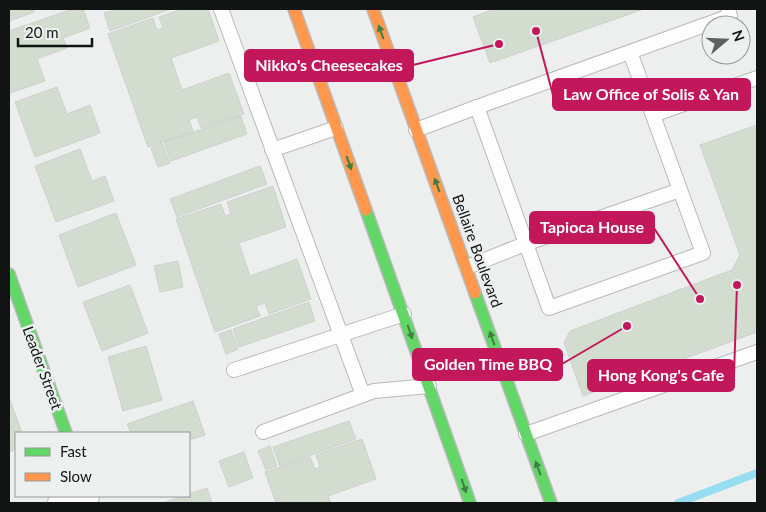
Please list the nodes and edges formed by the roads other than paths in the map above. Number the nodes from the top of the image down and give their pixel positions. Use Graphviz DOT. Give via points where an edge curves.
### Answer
graph roads {
  1 [pos="221,9"];
  2 [pos="294,9"];
  3 [pos="375,9"];
  4 [pos="728,9"];
  5 [pos="630,52"];
  6 [pos="757,78"];
  7 [pos="477,107"];
  8 [pos="654,115"];
  9 [pos="336,128"];
  10 [pos="416,130"];
  11 [pos="272,150"];
  12 [pos="680,190"];
  13 [pos="525,244"];
  14 [pos="467,267"];
  15 [pos="9,274"];
  16 [pos="404,314"];
  17 [pos="339,334"];
  18 [pos="757,352"];
  19 [pos="234,370"];
  20 [pos="429,386"];
  21 [pos="363,395"];
  22 [pos="66,432"];
  23 [pos="263,432"];
  24 [pos="526,434"];
  25 [pos="83,497"];
  26 [pos="62,503"];
  27 [pos="470,503"];
  28 [pos="551,503"];
  1 -- 11 [label="lane"];
  2 -- 9 [label="main road"];
  10 -- 3 [label="main road, Bellaire Boulevard, one-way"];
  4 -- 5 [label="lane" via="730,16"];
  5 -- 7 [label="lane"];
  5 -- 8 [label="lane"];
  6 -- 8 [label="lane"];
  7 -- 10 [label="lane"];
  7 -- 13 [label="lane"];
  8 -- 12 [label="lane"];
  9 -- 11 [label="lane"];
  9 -- 16 [label="main road, one-way"];
  14 -- 10 [label="main road, Bellaire Boulevard, one-way"];
  11 -- 17 [label="lane"];
  12 -- 13 [label="lane"];
  12 -- 13 [label="lane" via="703,253 549,308"];
  13 -- 14 [label="lane"];
  24 -- 14 [label="main road, Bellaire Boulevard, one-way"];
  15 -- 22 [label="main road, Leader Street"];
  16 -- 17 [label="lane"];
  16 -- 20 [label="main road, one-way"];
  17 -- 19 [label="lane"];
  17 -- 21 [label="lane"];
  18 -- 24 [label="lane"];
  20 -- 21 [label="lane"];
  20 -- 27 [label="main road, one-way"];
  21 -- 23 [label="lane"];
  28 -- 24 [label="main road, Bellaire Boulevard, one-way"];
  25 -- 26 [label="street"];
}
